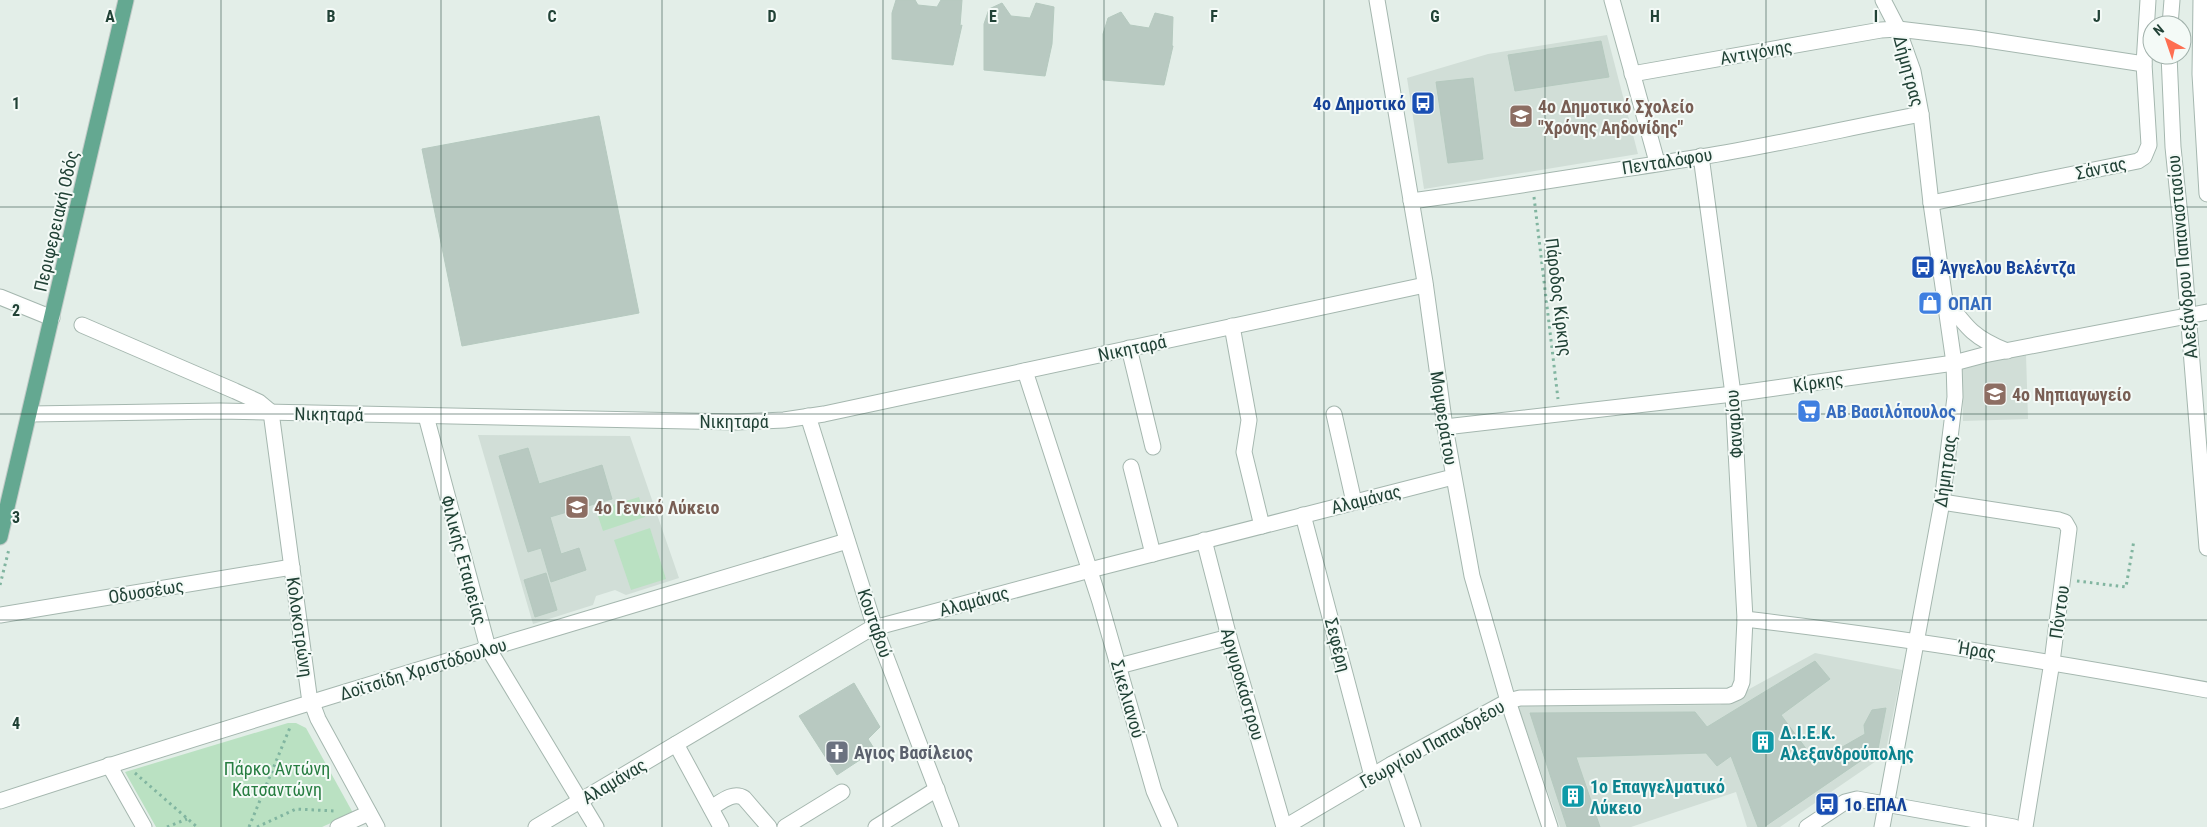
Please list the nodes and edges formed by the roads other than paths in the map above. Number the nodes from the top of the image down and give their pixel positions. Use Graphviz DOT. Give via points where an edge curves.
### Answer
graph roads {
  1 [pos="126,0"];
  2 [pos="1377,0"];
  3 [pos="1612,0"];
  4 [pos="2148,0"];
  5 [pos="2172,0"];
  6 [pos="2201,0"];
  7 [pos="1885,1"];
  8 [pos="2147,15"];
  9 [pos="2171,15"];
  10 [pos="1898,29"];
  11 [pos="2142,64"];
  12 [pos="2144,65"];
  13 [pos="2169,65"];
  14 [pos="1632,74"];
  15 [pos="2204,76"];
  16 [pos="1921,114"];
  17 [pos="1701,156"];
  18 [pos="1657,162"];
  19 [pos="2207,194"];
  20 [pos="1411,201"];
  21 [pos="1931,203"];
  22 [pos="1425,285"];
  23 [pos="0,297"];
  24 [pos="1945,299"];
  25 [pos="2207,312"];
  26 [pos="2188,317"];
  27 [pos="52,318"];
  28 [pos="82,325"];
  29 [pos="1232,326"];
  30 [pos="1129,348"];
  31 [pos="2008,351"];
  32 [pos="1954,364"];
  33 [pos="1025,371"];
  34 [pos="1733,394"];
  35 [pos="270,412"];
  36 [pos="30,414"];
  37 [pos="1334,414"];
  38 [pos="426,416"];
  39 [pos="808,416"];
  40 [pos="1445,427"];
  41 [pos="1153,447"];
  42 [pos="1131,467"];
  43 [pos="1454,477"];
  44 [pos="1354,502"];
  45 [pos="1942,502"];
  46 [pos="1304,515"];
  47 [pos="1262,526"];
  48 [pos="0,537"];
  49 [pos="1204,540"];
  50 [pos="847,541"];
  51 [pos="2207,548"];
  52 [pos="1153,554"];
  53 [pos="292,567"];
  54 [pos="1090,570"];
  55 [pos="0,615"];
  56 [pos="1745,619"];
  57 [pos="875,628"];
  58 [pos="1229,637"];
  59 [pos="1916,641"];
  60 [pos="488,648"];
  61 [pos="2052,662"];
  62 [pos="1119,666"];
  63 [pos="2207,690"];
  64 [pos="1738,692"];
  65 [pos="1508,701"];
  66 [pos="304,706"];
  67 [pos="676,744"];
  68 [pos="115,763"];
  69 [pos="1392,764"];
  70 [pos="1372,776"];
  71 [pos="937,789"];
  72 [pos="842,792"];
  73 [pos="0,801"];
  74 [pos="580,801"];
  75 [pos="1886,803"];
  76 [pos="711,808"];
  77 [pos="369,813"];
  78 [pos="144,827"];
  79 [pos="338,827"];
  80 [pos="377,827"];
  81 [pos="536,827"];
  82 [pos="596,827"];
  83 [pos="721,827"];
  84 [pos="769,827"];
  85 [pos="785,827"];
  86 [pos="876,827"];
  87 [pos="951,827"];
  88 [pos="1170,827"];
  89 [pos="1285,827"];
  90 [pos="1413,827"];
  91 [pos="1550,827"];
  92 [pos="1807,827"];
  93 [pos="1882,827"];
  94 [pos="2014,827"];
  95 [pos="2025,827"];
  1 -- 27 [label="main road, Περιφερειακή Οδός"];
  2 -- 20 [label="street, Μομφεράτου"];
  3 -- 14 [label="street"];
  4 -- 8 [label="street, Σάντας"];
  5 -- 9 [label="street"];
  6 -- 15 [label="street"];
  7 -- 10 [label="street, Δήμητρας"];
  10 -- 11 [label="street"];
  10 -- 14 [label="street, Αντιγόνης"];
  10 -- 16 [label="street, Δήμητρας" via="1913,71"];
  12 -- 21 [label="street, Σάντας" via="2149,145 2144,158"];
  13 -- 26 [label="street, Αλεξάνδρου Παπαναστασίου"];
  14 -- 18 [label="street"];
  15 -- 19 [label="street"];
  16 -- 17 [label="street, Πενταλόφου"];
  16 -- 21 [label="street, Δήμητρας"];
  17 -- 18 [label="street, Πενταλόφου"];
  17 -- 34 [label="street, Φαναρίου"];
  18 -- 20 [label="street, Πενταλόφου"];
  20 -- 22 [label="street, Μομφεράτου"];
  21 -- 24 [label="street, Δήμητρας"];
  22 -- 29 [label="street, Νικηταρά"];
  22 -- 40 [label="street, Μομφεράτου"];
  23 -- 27 [label="street"];
  24 -- 31 [label="street" via="1973,334"];
  24 -- 32 [label="street, Δήμητρας"];
  25 -- 26 [label="street, Κίρκης"];
  26 -- 31 [label="street, Κίρκης"];
  26 -- 51 [label="street, Αλεξάνδρου Παπαναστασίου"];
  27 -- 36 [label="main road, Περιφερειακή Οδός"];
  28 -- 35 [label="street" via="259,402"];
  29 -- 30 [label="street, Νικηταρά"];
  29 -- 47 [label="street" via="1249,420 1244,452"];
  30 -- 33 [label="street, Νικηταρά"];
  30 -- 41 [label="street"];
  31 -- 32 [label="street, Κίρκης"];
  32 -- 34 [label="street, Κίρκης"];
  32 -- 45 [label="street, Δήμητρας" via="1956,397"];
  33 -- 39 [label="street, Νικηταρά"];
  33 -- 54 [label="street, Σικελιανού"];
  34 -- 40 [label="street, Κίρκης"];
  34 -- 56 [label="street, Φαναρίου"];
  35 -- 36 [label="street, Νικηταρά"];
  35 -- 38 [label="street, Νικηταρά"];
  35 -- 53 [label="street, Κολοκοτρώνη"];
  36 -- 48 [label="main road, Περιφερειακή Οδός"];
  37 -- 44 [label="street"];
  38 -- 39 [label="street, Νικηταρά" via="737,422"];
  38 -- 60 [label="street, Φιλικής Εταιρείας"];
  39 -- 50 [label="street, Κουταβού"];
  40 -- 43 [label="street, Μομφεράτου"];
  42 -- 52 [label="street"];
  43 -- 44 [label="street, Αλαμάνας"];
  43 -- 65 [label="street, Μομφεράτου" via="1472,576"];
  44 -- 46 [label="street, Αλαμάνας"];
  45 -- 59 [label="street, Δήμητρας"];
  45 -- 61 [label="street, Πόντου" via="2065,522 2069,529"];
  46 -- 47 [label="street, Αλαμάνας"];
  46 -- 70 [label="street, Σεφέρη"];
  47 -- 49 [label="street, Αλαμάνας"];
  49 -- 52 [label="street, Αλαμάνας"];
  49 -- 58 [label="street, Αργυροκάστρου"];
  50 -- 57 [label="street, Κουταβού"];
  50 -- 60 [label="street, Δοϊτσίδη Χριστόδουλου"];
  52 -- 54 [label="street, Αλαμάνας"];
  53 -- 55 [label="street, Οδυσσέως"];
  53 -- 66 [label="street, Κολοκοτρώνη" via="307,682"];
  54 -- 57 [label="street, Αλαμάνας"];
  54 -- 62 [label="street, Σικελιανού"];
  56 -- 59 [label="street, Ήρας"];
  56 -- 64 [label="street, Φαναρίου" via="1742,682"];
  57 -- 67 [label="street, Αλαμάνας" via="854,637"];
  57 -- 71 [label="street, Κουταβού"];
  58 -- 62 [label="street"];
  58 -- 89 [label="street, Αργυροκάστρου"];
  59 -- 61 [label="street, Ήρας"];
  59 -- 75 [label="street, Δήμητρας"];
  60 -- 66 [label="street, Δοϊτσίδη Χριστόδουλου"];
  60 -- 74 [label="street, Φιλικής Εταιρείας"];
  61 -- 63 [label="street, Ήρας"];
  61 -- 95 [label="street, Πόντου"];
  62 -- 88 [label="street, Σικελιανού" via="1154,791"];
  64 -- 65 [label="street, Γεωργίου Παπανδρέου" via="1729,696 1520,698"];
  65 -- 69 [label="street, Γεωργίου Παπανδρέου"];
  65 -- 91 [label="street, Μομφεράτου"];
  66 -- 68 [label="street, Δοϊτσίδη Χριστόδουλου"];
  66 -- 77 [label="street, Κολοκοτρώνη" via="318,719"];
  67 -- 74 [label="street, Αλαμάνας"];
  67 -- 76 [label="street"];
  68 -- 73 [label="street, Δοϊτσίδη Χριστόδουλου"];
  68 -- 78 [label="street"];
  69 -- 70 [label="street, Γεωργίου Παπανδρέου"];
  69 -- 90 [label="street"];
  70 -- 89 [label="street, Γεωργίου Παπανδρέου"];
  71 -- 86 [label="street"];
  71 -- 87 [label="street, Κουταβού"];
  72 -- 85 [label="street"];
  74 -- 81 [label="street, Αλαμάνας"];
  74 -- 82 [label="street, Φιλικής Εταιρείας"];
  75 -- 92 [label="street" via="1851,800"];
  75 -- 93 [label="street, Δήμητρας"];
  75 -- 94 [label="street"];
  76 -- 83 [label="street"];
  76 -- 84 [label="street" via="739,795"];
  77 -- 79 [label="street"];
  77 -- 80 [label="street, Κολοκοτρώνη"];
}
